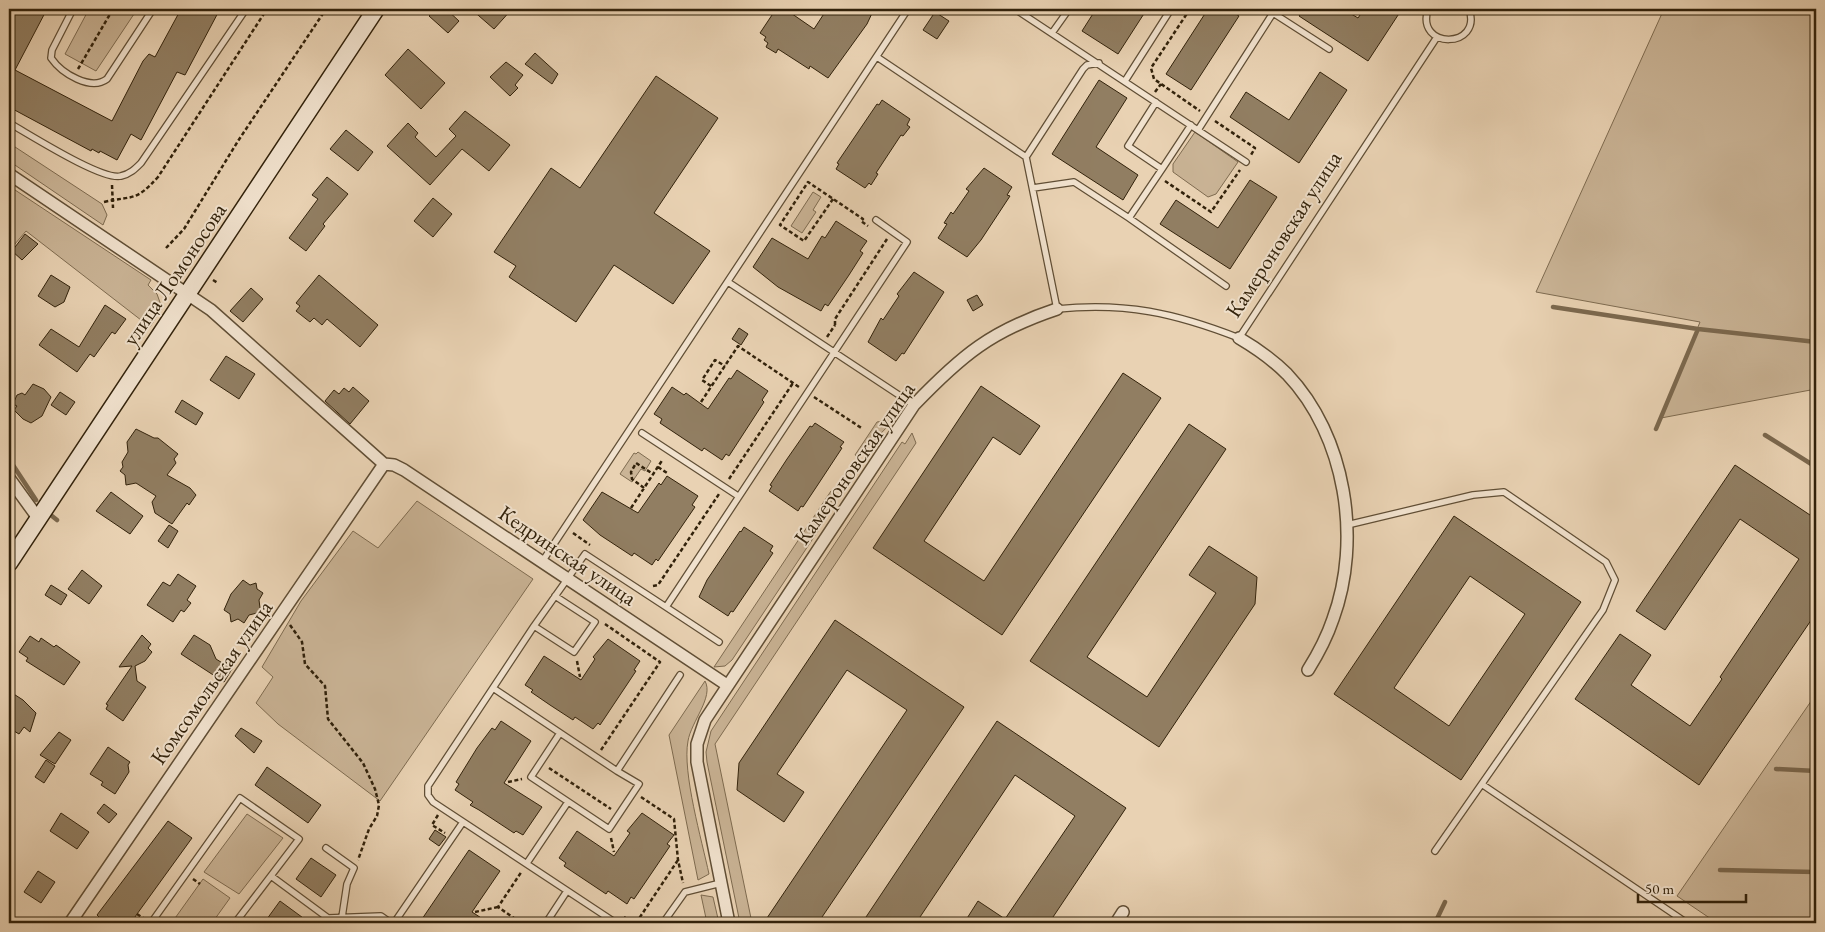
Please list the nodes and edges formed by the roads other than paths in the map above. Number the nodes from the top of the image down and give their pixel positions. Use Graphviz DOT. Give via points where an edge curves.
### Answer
graph roads {
  1 [pos="73,9"];
  2 [pos="153,9"];
  3 [pos="246,9"];
  4 [pos="376,9"];
  5 [pos="908,9"];
  6 [pos="1014,9"];
  7 [pos="1069,9"];
  8 [pos="1171,9"];
  9 [pos="1428,9"];
  10 [pos="1469,9"];
  11 [pos="1052,33"];
  12 [pos="1436,37"];
  13 [pos="1329,49"];
  14 [pos="877,57"];
  15 [pos="1099,63"];
  16 [pos="1124,81"];
  17 [pos="1154,100"];
  18 [pos="9,123"];
  19 [pos="1191,125"];
  20 [pos="1198,130"];
  21 [pos="1026,157"];
  22 [pos="1246,162"];
  23 [pos="1162,169"];
  24 [pos="9,174"];
  25 [pos="1033,188"];
  26 [pos="1128,218"];
  27 [pos="876,220"];
  28 [pos="728,282"];
  29 [pos="1226,286"];
  30 [pos="188,294"];
  31 [pos="1057,309"];
  32 [pos="1238,338"];
  33 [pos="834,352"];
  34 [pos="914,405"];
  35 [pos="642,433"];
  36 [pos="384,464"];
  37 [pos="9,478"];
  38 [pos="738,496"];
  39 [pos="38,518"];
  40 [pos="1347,525"];
  41 [pos="542,562"];
  42 [pos="9,563"];
  43 [pos="566,578"];
  44 [pos="556,596"];
  45 [pos="666,607"];
  46 [pos="534,626"];
  47 [pos="719,642"];
  48 [pos="1308,670"];
  49 [pos="680,675"];
  50 [pos="727,685"];
  51 [pos="492,688"];
  52 [pos="560,733"];
  53 [pos="618,771"];
  54 [pos="1483,785"];
  55 [pos="568,802"];
  56 [pos="463,822"];
  57 [pos="326,848"];
  58 [pos="1435,851"];
  59 [pos="527,864"];
  60 [pos="270,876"];
  61 [pos="721,883"];
  62 [pos="567,891"];
  63 [pos="1123,912"];
  64 [pos="342,917"];
  65 [pos="326,921"];
  66 [pos="70,923"];
  67 [pos="151,923"];
  68 [pos="235,923"];
  69 [pos="393,923"];
  70 [pos="546,923"];
  71 [pos="616,923"];
  72 [pos="663,923"];
  73 [pos="729,923"];
  74 [pos="1116,923"];
  75 [pos="1687,923"];
  1 -- 2 [label="lane" via="51,58 56,65 90,85 107,79"];
  3 -- 18 [label="lane" via="132,172 120,177 96,171"];
  4 -- 30 [label="street, улица Ломоносова"];
  5 -- 14 [label="lane"];
  6 -- 11 [label="lane"];
  7 -- 11 [label="lane"];
  8 -- 16 [label="lane"];
  9 -- 12 [label="lane" via="1427,25"];
  10 -- 12 [label="lane" via="1471,21 1464,34 1451,40"];
  11 -- 15 [label="lane"];
  12 -- 32 [label="lane, Камероновская улица"];
  13 -- 20 [label="lane" via="1272,13"];
  14 -- 21 [label="lane"];
  14 -- 28 [label="lane"];
  15 -- 16 [label="lane"];
  15 -- 21 [label="lane" via="1083,69"];
  16 -- 17 [label="lane"];
  17 -- 19 [label="lane"];
  17 -- 23 [label="lane" via="1128,146"];
  19 -- 20 [label="lane"];
  19 -- 23 [label="lane"];
  20 -- 22 [label="lane"];
  21 -- 25 [label="lane"];
  23 -- 26 [label="lane"];
  24 -- 30 [label="street"];
  25 -- 26 [label="lane" via="1074,182"];
  25 -- 31 [label="lane"];
  26 -- 29 [label="lane"];
  27 -- 33 [label="lane" via="907,242"];
  28 -- 33 [label="lane"];
  28 -- 41 [label="lane"];
  30 -- 36 [label="street" via="211,310"];
  30 -- 39 [label="street, улица Ломоносова"];
  31 -- 32 [label="lane, Камероновская улица" via="1086,306 1150,310 1199,322"];
  31 -- 34 [label="street, Камероновская улица" via="1021,321 994,335 958,362"];
  32 -- 40 [label="street" via="1262,352 1288,375 1310,405 1338,468"];
  33 -- 34 [label="lane"];
  33 -- 38 [label="lane"];
  34 -- 50 [label="street, Камероновская улица"];
  35 -- 38 [label="lane"];
  36 -- 41 [label="street, Кедринская улица" via="404,470"];
  36 -- 66 [label="street, Комсомольская улица"];
  37 -- 39 [label="street"];
  38 -- 45 [label="lane"];
  39 -- 42 [label="street, улица Ломоносова"];
  40 -- 48 [label="street" via="1345,569 1334,618"];
  40 -- 54 [label="lane" via="1473,495 1504,492 1606,562 1615,580 1603,610"];
  41 -- 43 [label="street, Кедринская улица"];
  43 -- 44 [label="lane"];
  43 -- 45 [label="lane" via="585,554"];
  43 -- 50 [label="street, Кедринская улица"];
  44 -- 46 [label="lane"];
  44 -- 46 [label="lane" via="594,622 574,652"];
  45 -- 47 [label="lane"];
  46 -- 51 [label="lane"];
  49 -- 53 [label="lane"];
  50 -- 61 [label="street, Камероновская улица" via="705,720 697,753"];
  51 -- 52 [label="lane"];
  51 -- 56 [label="lane" via="428,786 428,795 433,802"];
  52 -- 53 [label="lane"];
  52 -- 55 [label="lane" via="531,777"];
  53 -- 55 [label="lane" via="638,784 609,829"];
  54 -- 58 [label="lane"];
  54 -- 75 [label="lane"];
  55 -- 59 [label="lane"];
  56 -- 59 [label="lane"];
  56 -- 69 [label="lane"];
  57 -- 64 [label="lane" via="354,868 347,884"];
  59 -- 62 [label="lane"];
  60 -- 65 [label="lane"];
  60 -- 67 [label="lane" via="299,839 240,798"];
  60 -- 68 [label="lane"];
  61 -- 72 [label="lane" via="685,892"];
  61 -- 73 [label="street, Камероновская улица"];
  62 -- 70 [label="lane"];
  62 -- 71 [label="lane"];
  63 -- 74 [label="street"];
  64 -- 65 [label="lane"];
  64 -- 69 [label="lane" via="381,916"];
}
